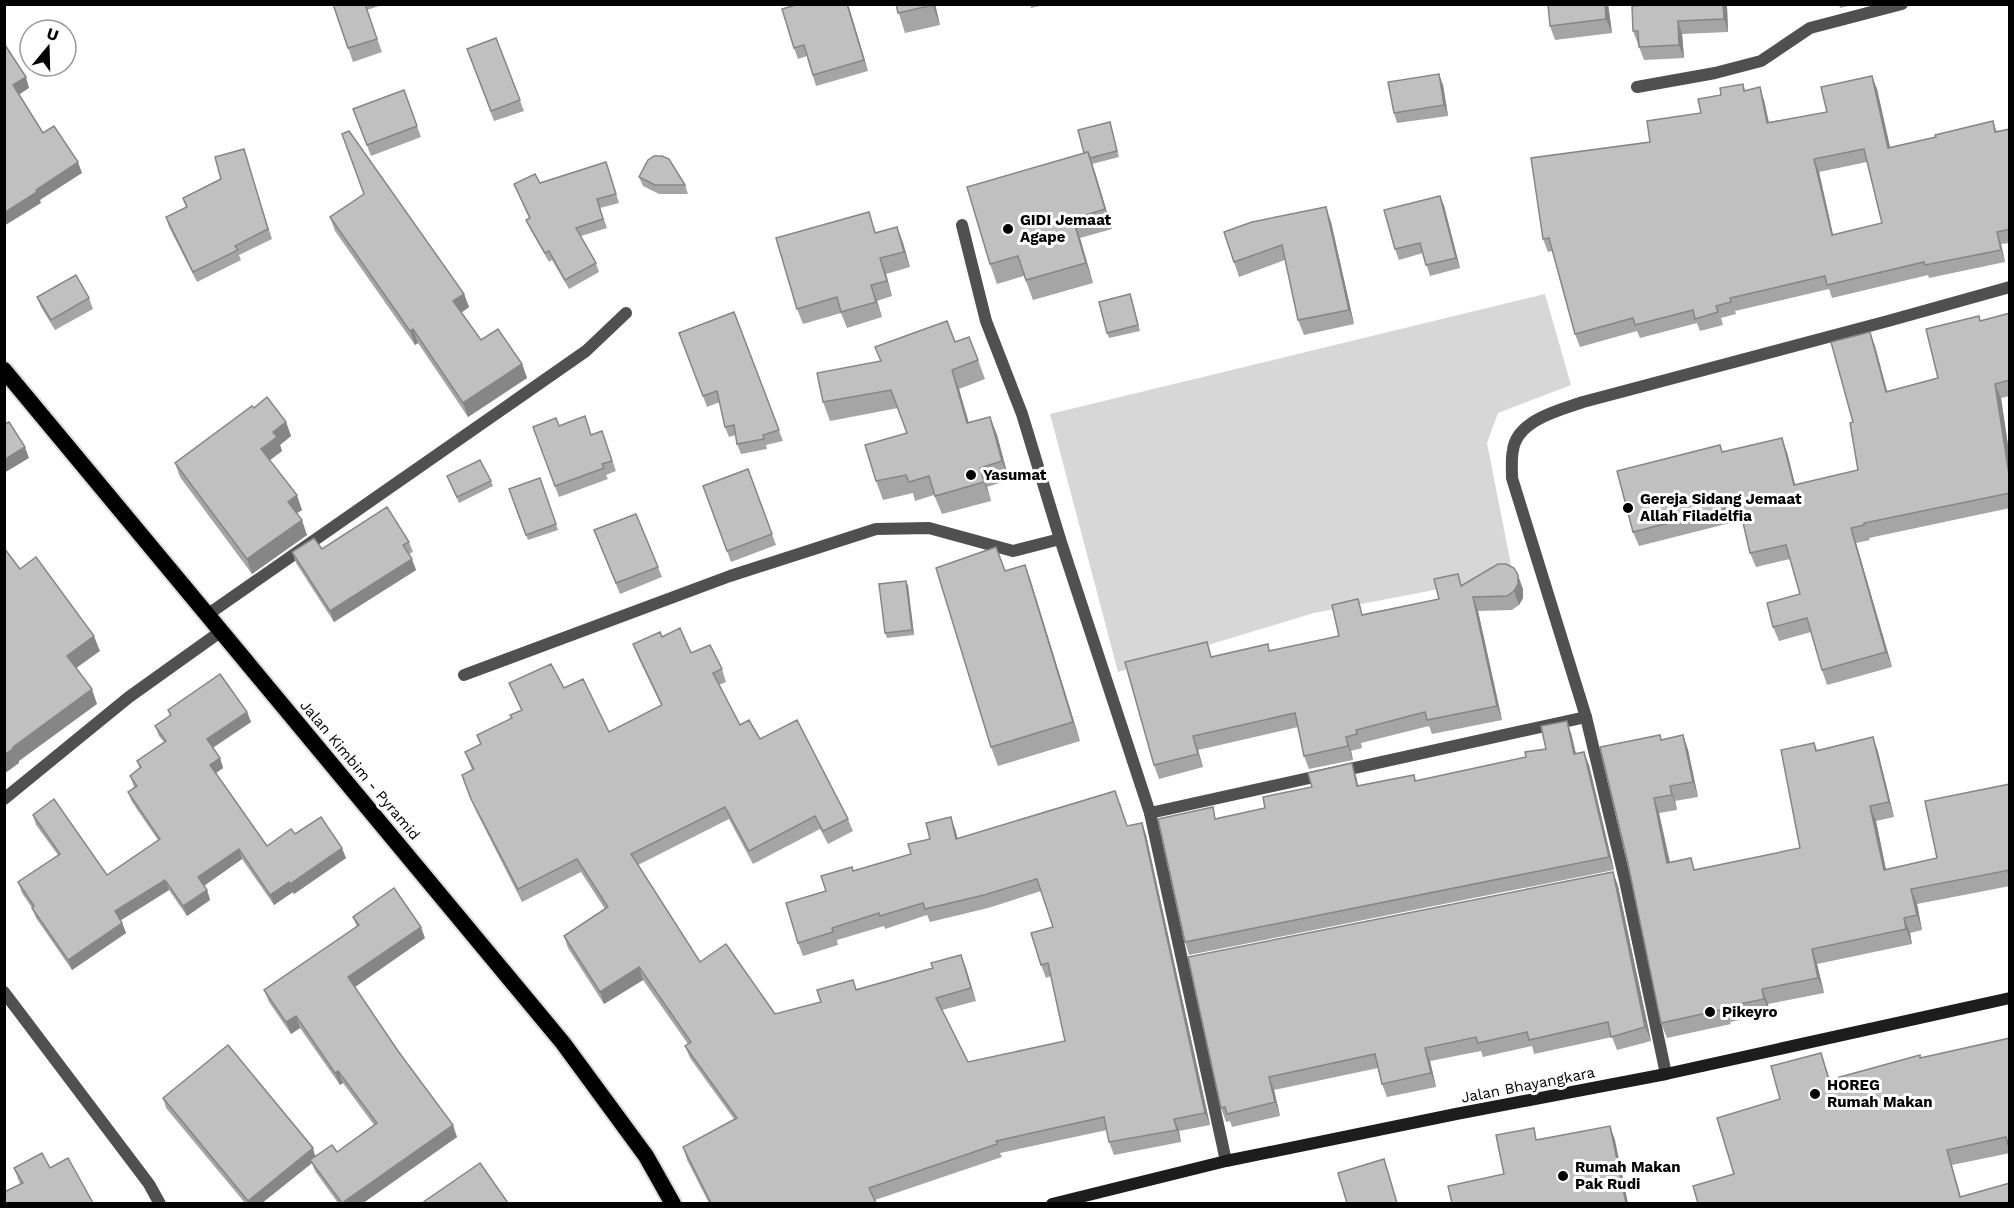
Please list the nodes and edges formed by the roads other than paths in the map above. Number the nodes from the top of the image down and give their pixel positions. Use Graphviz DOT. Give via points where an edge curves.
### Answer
graph roads {
  1 [pos="1902,4"];
  2 [pos="1637,87"];
  3 [pos="962,225"];
  4 [pos="2010,287"];
  5 [pos="626,313"];
  6 [pos="4,370"];
  7 [pos="1060,539"];
  8 [pos="207,615"];
  9 [pos="220,632"];
  10 [pos="464,675"];
  11 [pos="1586,717"];
  12 [pos="4,799"];
  13 [pos="1150,813"];
  14 [pos="4,992"];
  15 [pos="2010,998"];
  16 [pos="1666,1074"];
  17 [pos="1226,1161"];
  18 [pos="160,1203"];
  19 [pos="673,1203"];
  20 [pos="1052,1203"];
  1 -- 2 [label="street" via="1810,28 1761,61"];
  3 -- 7 [label="street" via="986,321 1022,414"];
  4 -- 11 [label="street" via="1583,402 1547,414 1525,428 1513,447 1512,478"];
  5 -- 8 [label="street" via="586,351"];
  6 -- 8 [label="highway, Jalan Kimbim - Pyramid"];
  7 -- 10 [label="street" via="1013,551 928,528 876,529 730,576"];
  7 -- 13 [label="street"];
  8 -- 9 [label="highway, Jalan Kimbim - Pyramid"];
  9 -- 12 [label="street" via="129,697"];
  9 -- 19 [label="highway, Jalan Kimbim - Pyramid" via="563,1043 646,1156"];
  11 -- 13 [label="street"];
  11 -- 16 [label="street" via="1618,877"];
  13 -- 17 [label="street" via="1189,962"];
  14 -- 18 [label="street"];
  15 -- 16 [label="main road, Jalan Bhayangkara"];
  16 -- 17 [label="main road, Jalan Bhayangkara"];
  17 -- 20 [label="main road, Jalan Bhayangkara"];
}
